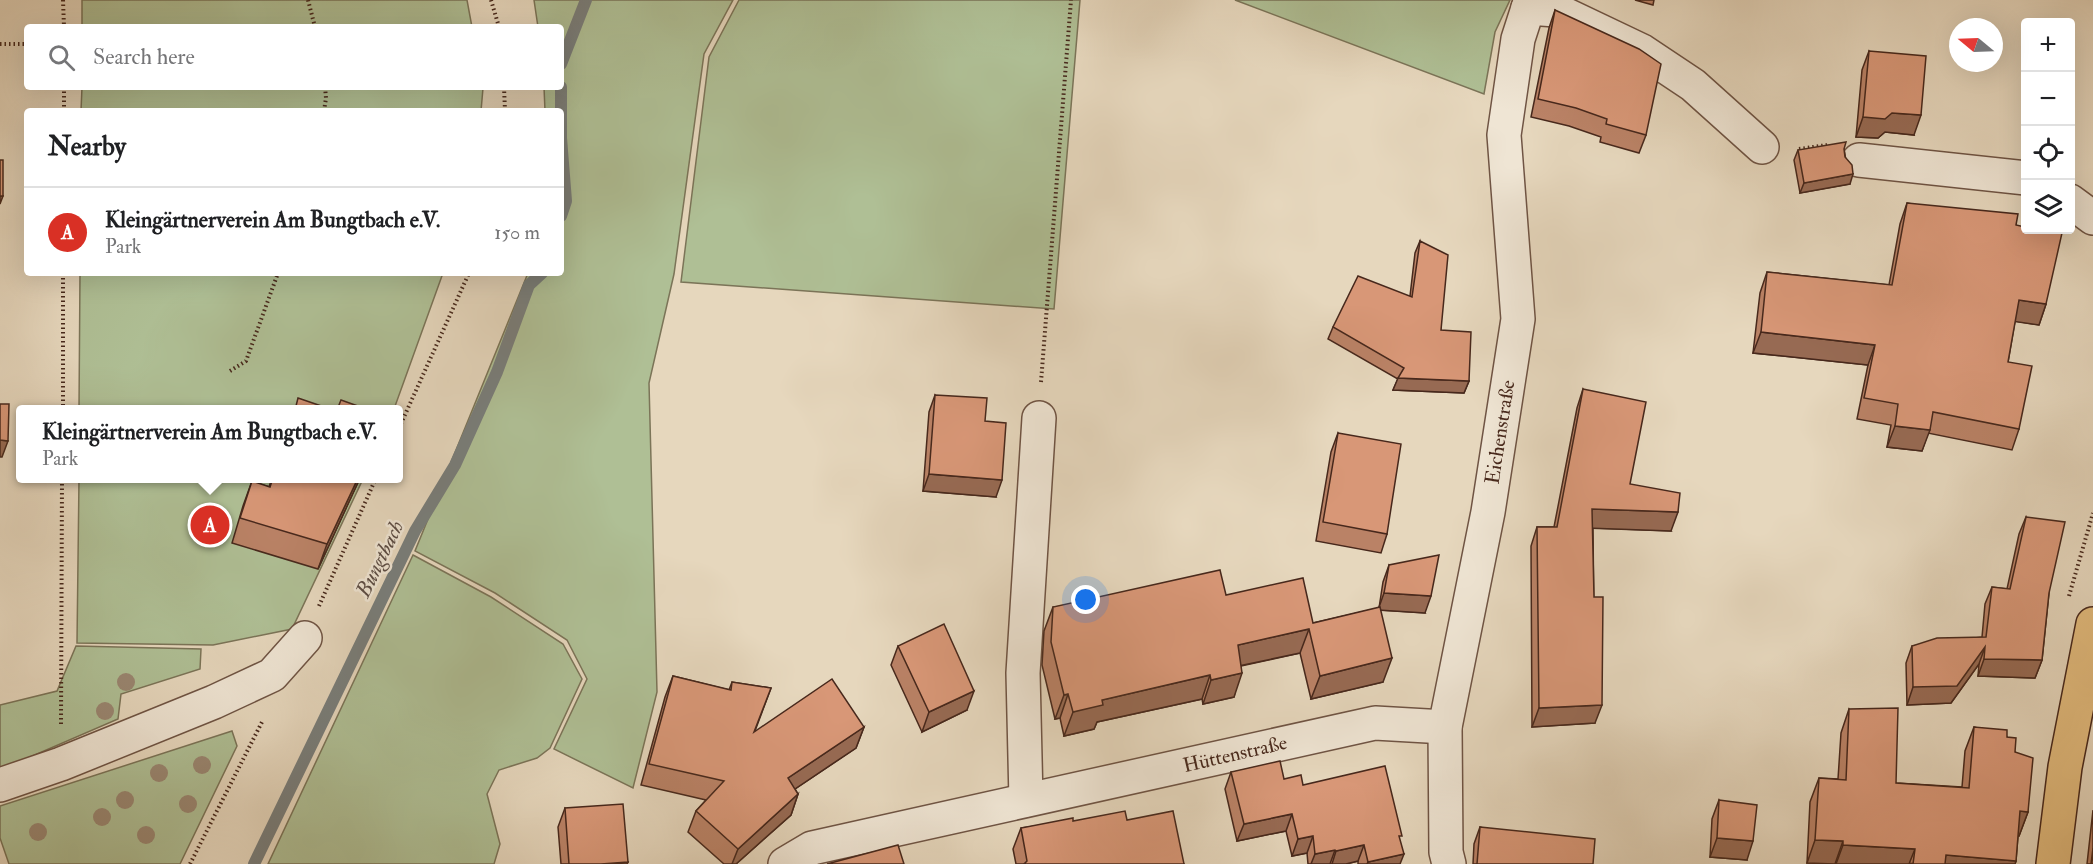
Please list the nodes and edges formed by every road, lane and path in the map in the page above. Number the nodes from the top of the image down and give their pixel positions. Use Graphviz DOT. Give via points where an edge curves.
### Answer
graph roads {
  1 [pos="63,0"];
  2 [pos="308,0"];
  3 [pos="491,0"];
  4 [pos="1071,0"];
  5 [pos="1530,4"];
  6 [pos="64,24"];
  7 [pos="314,24"];
  8 [pos="498,24"];
  9 [pos="0,44"];
  10 [pos="24,44"];
  11 [pos="64,90"];
  12 [pos="325,90"];
  13 [pos="504,90"];
  14 [pos="64,108"];
  15 [pos="324,108"];
  16 [pos="505,108"];
  17 [pos="1762,147"];
  18 [pos="1859,160"];
  19 [pos="2021,178"];
  20 [pos="2075,205"];
  21 [pos="2093,218"];
  22 [pos="63,276"];
  23 [pos="277,276"];
  24 [pos="468,276"];
  25 [pos="230,371"];
  26 [pos="63,405"];
  27 [pos="1039,418"];
  28 [pos="403,419"];
  29 [pos="62,483"];
  30 [pos="2093,624"];
  31 [pos="304,638"];
  32 [pos="1445,727"];
  33 [pos="61,764"];
  34 [pos="0,785"];
  35 [pos="1026,800"];
  36 [pos="785,864"];
  37 [pos="1449,864"];
  38 [pos="2053,864"];
  1 -- 6 [label="path"];
  2 -- 7 [label="path"];
  3 -- 8 [label="path"];
  4 -- 27 [label="path"];
  5 -- 17 [label="street" via="1556,10 1642,51 1693,85"];
  5 -- 32 [label="street, Eichenstraße" via="1518,39 1504,135 1518,319 1488,512"];
  9 -- 10 [label="path"];
  11 -- 14 [label="path"];
  12 -- 15 [label="path"];
  13 -- 16 [label="path"];
  17 -- 18 [label="path" via="1845,148"];
  18 -- 19 [label="street"];
  20 -- 21 [label="street"];
  22 -- 26 [label="path"];
  23 -- 25 [label="path" via="246,361"];
  24 -- 28 [label="path"];
  27 -- 35 [label="street" via="1023,673"];
  29 -- 33 [label="path"];
  30 -- 38 [label="main road" via="2065,767"];
  31 -- 33 [label="street" via="272,675"];
  32 -- 35 [label="street, Hüttenstraße" via="1375,723"];
  32 -- 37 [label="street, Eichenstraße"];
  33 -- 34 [label="street"];
  35 -- 36 [label="street, Hüttenstraße" via="812,848"];
}
